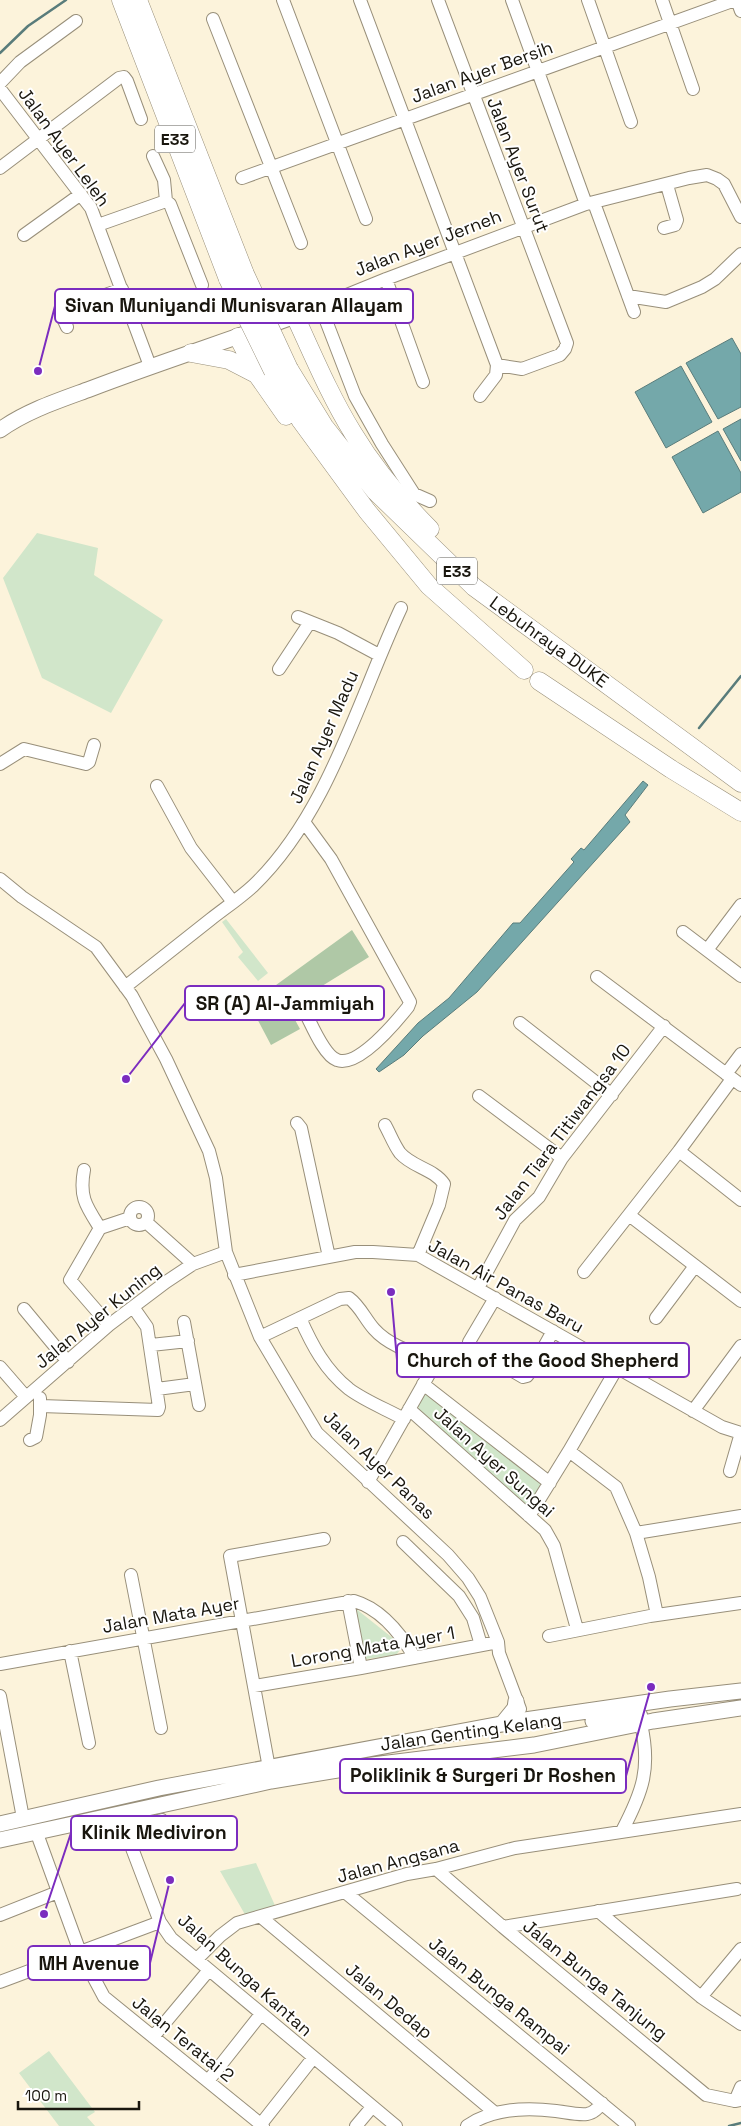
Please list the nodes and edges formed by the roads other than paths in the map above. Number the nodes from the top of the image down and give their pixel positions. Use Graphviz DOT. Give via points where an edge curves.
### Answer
graph roads {
  1 [pos="121,0"];
  2 [pos="138,0"];
  3 [pos="283,0"];
  4 [pos="360,0"];
  5 [pos="438,0"];
  6 [pos="512,0"];
  7 [pos="588,0"];
  8 [pos="662,0"];
  9 [pos="736,0"];
  10 [pos="741,11"];
  11 [pos="213,19"];
  12 [pos="76,21"];
  13 [pos="670,23"];
  14 [pos="604,47"];
  15 [pos="539,71"];
  16 [pos="0,83"];
  17 [pos="0,89"];
  18 [pos="693,89"];
  19 [pos="472,94"];
  20 [pos="141,119"];
  21 [pos="404,119"];
  22 [pos="631,122"];
  23 [pos="39,139"];
  24 [pos="338,143"];
  25 [pos="153,156"];
  26 [pos="271,167"];
  27 [pos="0,168"];
  28 [pos="242,178"];
  29 [pos="667,185"];
  30 [pos="81,194"];
  31 [pos="166,201"];
  32 [pos="590,204"];
  33 [pos="741,217"];
  34 [pos="366,219"];
  35 [pos="98,224"];
  36 [pos="522,227"];
  37 [pos="664,228"];
  38 [pos="24,235"];
  39 [pos="301,244"];
  40 [pos="455,253"];
  41 [pos="741,254"];
  42 [pos="237,276"];
  43 [pos="386,279"];
  44 [pos="202,285"];
  45 [pos="122,289"];
  46 [pos="628,296"];
  47 [pos="320,305"];
  48 [pos="634,312"];
  49 [pos="295,316"];
  50 [pos="67,327"];
  51 [pos="238,337"];
  52 [pos="191,353"];
  53 [pos="497,365"];
  54 [pos="150,366"];
  55 [pos="273,372"];
  56 [pos="423,382"];
  57 [pos="480,396"];
  58 [pos="0,430"];
  59 [pos="430,502"];
  60 [pos="402,608"];
  61 [pos="298,617"];
  62 [pos="310,622"];
  63 [pos="555,645"];
  64 [pos="379,655"];
  65 [pos="279,669"];
  66 [pos="524,670"];
  67 [pos="539,681"];
  68 [pos="94,745"];
  69 [pos="0,764"];
  70 [pos="741,784"];
  71 [pos="157,786"];
  72 [pos="741,812"];
  73 [pos="304,822"];
  74 [pos="0,879"];
  75 [pos="232,902"];
  76 [pos="741,905"];
  77 [pos="683,932"];
  78 [pos="707,950"];
  79 [pos="741,976"];
  80 [pos="597,977"];
  81 [pos="125,987"];
  82 [pos="306,1016"];
  83 [pos="520,1023"];
  84 [pos="664,1026"];
  85 [pos="741,1054"];
  86 [pos="733,1079"];
  87 [pos="612,1095"];
  88 [pos="479,1096"];
  89 [pos="297,1123"];
  90 [pos="385,1125"];
  91 [pos="679,1151"];
  92 [pos="562,1158"];
  93 [pos="84,1170"];
  94 [pos="741,1200"];
  95 [pos="628,1215"];
  96 [pos="100,1228"];
  97 [pos="226,1252"];
  98 [pos="418,1255"];
  99 [pos="329,1257"];
  100 [pos="193,1264"];
  101 [pos="695,1266"];
  102 [pos="584,1272"];
  103 [pos="234,1275"];
  104 [pos="478,1288"];
  105 [pos="495,1298"];
  106 [pos="741,1301"];
  107 [pos="133,1307"];
  108 [pos="24,1309"];
  109 [pos="300,1318"];
  110 [pos="656,1318"];
  111 [pos="184,1322"];
  112 [pos="109,1325"];
  113 [pos="553,1331"];
  114 [pos="260,1337"];
  115 [pos="188,1341"];
  116 [pos="151,1345"];
  117 [pos="741,1346"];
  118 [pos="68,1362"];
  119 [pos="0,1367"];
  120 [pos="617,1368"];
  121 [pos="195,1384"];
  122 [pos="423,1384"];
  123 [pos="156,1389"];
  124 [pos="31,1393"];
  125 [pos="199,1405"];
  126 [pos="41,1406"];
  127 [pos="693,1411"];
  128 [pos="406,1414"];
  129 [pos="0,1420"];
  130 [pos="741,1433"];
  131 [pos="30,1440"];
  132 [pos="569,1451"];
  133 [pos="730,1471"];
  134 [pos="368,1482"];
  135 [pos="550,1483"];
  136 [pos="529,1516"];
  137 [pos="741,1516"];
  138 [pos="636,1533"];
  139 [pos="324,1539"];
  140 [pos="403,1542"];
  141 [pos="131,1575"];
  142 [pos="348,1601"];
  143 [pos="741,1603"];
  144 [pos="657,1615"];
  145 [pos="242,1620"];
  146 [pos="577,1629"];
  147 [pos="549,1636"];
  148 [pos="143,1638"];
  149 [pos="498,1642"];
  150 [pos="481,1645"];
  151 [pos="70,1651"];
  152 [pos="416,1658"];
  153 [pos="0,1664"];
  154 [pos="361,1668"];
  155 [pos="254,1686"];
  156 [pos="741,1691"];
  157 [pos="0,1696"];
  158 [pos="516,1701"];
  159 [pos="741,1708"];
  160 [pos="544,1717"];
  161 [pos="526,1720"];
  162 [pos="647,1722"];
  163 [pos="502,1724"];
  164 [pos="161,1728"];
  165 [pos="3,1732"];
  166 [pos="89,1743"];
  167 [pos="269,1768"];
  168 [pos="70,1808"];
  169 [pos="22,1811"];
  170 [pos="741,1814"];
  171 [pos="162,1820"];
  172 [pos="121,1821"];
  173 [pos="0,1824"];
  174 [pos="622,1831"];
  175 [pos="36,1832"];
  176 [pos="0,1840"];
  177 [pos="436,1869"];
  178 [pos="737,1889"];
  179 [pos="58,1892"];
  180 [pos="346,1892"];
  181 [pos="598,1911"];
  182 [pos="0,1915"];
  183 [pos="261,1917"];
  184 [pos="160,1922"];
  185 [pos="503,1927"];
  186 [pos="741,1949"];
  187 [pos="80,1952"];
  188 [pos="197,1960"];
  189 [pos="209,1970"];
  190 [pos="0,1982"];
  191 [pos="701,1997"];
  192 [pos="261,2014"];
  193 [pos="741,2024"];
  194 [pos="154,2037"];
  195 [pos="313,2058"];
  196 [pos="208,2081"];
  197 [pos="741,2086"];
  198 [pos="738,2100"];
  199 [pos="602,2103"];
  200 [pos="372,2107"];
  201 [pos="494,2112"];
  202 [pos="262,2125"];
  203 [pos="356,2126"];
  204 [pos="396,2126"];
  205 [pos="467,2126"];
  206 [pos="629,2126"];
  1 -- 42 [label="highway, Lebuhraya DUKE / E33"];
  2 -- 42 [label="highway, Lebuhraya DUKE / E33"];
  3 -- 24 [label="street"];
  4 -- 21 [label="street"];
  5 -- 19 [label="street, Jalan Ayer Surut"];
  6 -- 15 [label="street"];
  7 -- 14 [label="street"];
  8 -- 13 [label="street"];
  9 -- 10 [label="street"];
  9 -- 13 [label="street, Jalan Ayer Bersih"];
  11 -- 26 [label="street"];
  12 -- 16 [label="street" via="20,62"];
  13 -- 14 [label="street, Jalan Ayer Bersih"];
  13 -- 18 [label="street"];
  14 -- 15 [label="street, Jalan Ayer Bersih"];
  14 -- 22 [label="street"];
  15 -- 19 [label="street, Jalan Ayer Bersih"];
  15 -- 32 [label="street"];
  17 -- 23 [label="street, Jalan Ayer Leleh"];
  19 -- 21 [label="street, Jalan Ayer Bersih"];
  19 -- 36 [label="street, Jalan Ayer Surut"];
  20 -- 23 [label="street" via="124,77"];
  21 -- 24 [label="street, Jalan Ayer Bersih"];
  21 -- 40 [label="street"];
  23 -- 27 [label="street"];
  23 -- 30 [label="street, Jalan Ayer Leleh"];
  24 -- 26 [label="street, Jalan Ayer Bersih"];
  24 -- 34 [label="street"];
  25 -- 31 [label="street" via="164,180"];
  26 -- 28 [label="street, Jalan Ayer Bersih"];
  26 -- 39 [label="street"];
  29 -- 32 [label="street, Jalan Ayer Jerneh"];
  29 -- 33 [label="street, Jalan Ayer Jerneh" via="707,175 724,184"];
  29 -- 37 [label="street" via="677,220 674,225"];
  30 -- 35 [label="street, Jalan Ayer Leleh"];
  30 -- 38 [label="street"];
  31 -- 35 [label="street"];
  31 -- 44 [label="street" via="172,208"];
  32 -- 36 [label="street, Jalan Ayer Jerneh"];
  32 -- 46 [label="street"];
  35 -- 45 [label="street, Jalan Ayer Leleh"];
  36 -- 40 [label="street, Jalan Ayer Jerneh"];
  36 -- 53 [label="street, Jalan Ayer Surut" via="566,343 560,355 522,369"];
  40 -- 43 [label="street, Jalan Ayer Jerneh"];
  40 -- 53 [label="street"];
  41 -- 46 [label="street" via="715,279 666,302"];
  42 -- 55 [label="highway, Lebuhraya DUKE / E33, bridge"];
  43 -- 47 [label="street, Jalan Ayer Jerneh"];
  43 -- 56 [label="street"];
  45 -- 50 [label="street" via="63,310 61,314"];
  45 -- 54 [label="street, Jalan Ayer Leleh"];
  46 -- 48 [label="street"];
  47 -- 49 [label="street, Jalan Ayer Jerneh"];
  47 -- 59 [label="street" via="355,396 377,436 414,494"];
  49 -- 51 [label="main road, Jalan Ayer Jerneh"];
  49 -- 63 [label="highway" via="353,434 383,476 470,570"];
  51 -- 52 [label="main road, Jalan Ayer Jerneh"];
  51 -- 55 [label="highway"];
  52 -- 54 [label="main road, Jalan Ayer Jerneh"];
  52 -- 55 [label="highway"];
  53 -- 57 [label="street" via="496,375"];
  54 -- 58 [label="main road, Jalan Ayer Jerneh" via="28,414"];
  55 -- 63 [label="highway, Lebuhraya DUKE / E33" via="324,426 375,491 474,587"];
  55 -- 66 [label="highway, Lebuhraya DUKE / E33" via="301,421 367,511 429,586"];
  60 -- 64 [label="street, Jalan Ayer Madu"];
  61 -- 62 [label="street"];
  62 -- 64 [label="street"];
  62 -- 65 [label="street"];
  63 -- 70 [label="highway, Lebuhraya DUKE / E33"];
  64 -- 73 [label="street, Jalan Ayer Madu" via="354,721"];
  67 -- 72 [label="highway, Lebuhraya DUKE"];
  68 -- 69 [label="street" via="86,764 24,749"];
  71 -- 75 [label="street" via="191,848"];
  73 -- 75 [label="street, Jalan Ayer Madu" via="273,863"];
  73 -- 82 [label="street" via="331,859 410,1002 386,1033 346,1062 336,1060 328,1053"];
  74 -- 81 [label="street, Jalan Ayer Panas" via="96,947"];
  75 -- 81 [label="street, Jalan Ayer Madu"];
  76 -- 78 [label="street"];
  77 -- 78 [label="street"];
  78 -- 79 [label="street"];
  80 -- 84 [label="street"];
  81 -- 97 [label="street, Jalan Ayer Panas" via="143,1014 209,1151"];
  83 -- 87 [label="street"];
  84 -- 86 [label="street"];
  84 -- 87 [label="street, Jalan Tiara Titiwangsa 10"];
  85 -- 86 [label="street"];
  86 -- 91 [label="street"];
  87 -- 92 [label="street, Jalan Tiara Titiwangsa 10"];
  88 -- 92 [label="street"];
  89 -- 99 [label="street" via="301,1128"];
  90 -- 98 [label="street" via="400,1153 439,1177 444,1184 439,1205"];
  91 -- 94 [label="street"];
  91 -- 95 [label="street"];
  92 -- 104 [label="street, Jalan Tiara Titiwangsa 10" via="538,1197 515,1220"];
  93 -- 96 [label="street" via="84,1204"];
  95 -- 101 [label="street"];
  95 -- 102 [label="street"];
  96 -- 100 [label="street" via="130,1218 132,1210 140,1207 147,1213 146,1222"];
  96 -- 112 [label="street" via="70,1280"];
  97 -- 100 [label="street, Jalan Ayer Kuning"];
  97 -- 103 [label="street, Jalan Ayer Panas"];
  98 -- 99 [label="street, Jalan Air Panas Baru" via="373,1252"];
  98 -- 104 [label="street, Jalan Air Panas Baru"];
  99 -- 103 [label="street, Jalan Air Panas Baru"];
  100 -- 107 [label="street, Jalan Ayer Kuning"];
  101 -- 106 [label="street"];
  101 -- 110 [label="street"];
  103 -- 114 [label="street, Jalan Ayer Panas"];
  104 -- 105 [label="street, Jalan Air Panas Baru"];
  105 -- 113 [label="street, Jalan Air Panas Baru"];
  105 -- 113 [label="street" via="469,1342 470,1346 523,1377 530,1372"];
  107 -- 112 [label="street, Jalan Ayer Kuning"];
  107 -- 116 [label="street" via="147,1327"];
  108 -- 118 [label="street"];
  109 -- 114 [label="street"];
  109 -- 122 [label="street" via="349,1298 384,1338 437,1360"];
  109 -- 128 [label="street, Jalan Ayer Sungai" via="312,1345 330,1371 350,1389"];
  111 -- 115 [label="street"];
  112 -- 118 [label="street, Jalan Ayer Kuning"];
  113 -- 120 [label="street, Jalan Air Panas Baru"];
  114 -- 134 [label="street, Jalan Ayer Panas" via="310,1425"];
  115 -- 116 [label="street"];
  115 -- 121 [label="street"];
  116 -- 123 [label="street"];
  117 -- 127 [label="street"];
  118 -- 124 [label="street, Jalan Ayer Kuning"];
  119 -- 124 [label="street"];
  120 -- 127 [label="street, Jalan Air Panas Baru"];
  120 -- 132 [label="street"];
  121 -- 123 [label="street"];
  121 -- 125 [label="street"];
  122 -- 128 [label="street"];
  122 -- 135 [label="street"];
  123 -- 126 [label="street" via="159,1407 154,1411"];
  124 -- 126 [label="street" via="40,1397"];
  124 -- 129 [label="street, Jalan Ayer Kuning"];
  126 -- 131 [label="street" via="38,1431"];
  127 -- 130 [label="street, Jalan Air Panas Baru"];
  128 -- 134 [label="street"];
  128 -- 136 [label="street, Jalan Ayer Sungai"];
  130 -- 133 [label="street"];
  132 -- 135 [label="street"];
  132 -- 138 [label="street" via="616,1487"];
  134 -- 149 [label="street, Jalan Ayer Panas" via="448,1555 468,1578 480,1597"];
  135 -- 136 [label="street"];
  136 -- 146 [label="street, Jalan Ayer Sungai" via="545,1530 554,1546"];
  137 -- 138 [label="street"];
  138 -- 144 [label="street"];
  139 -- 145 [label="street" via="230,1556"];
  140 -- 150 [label="street" via="459,1596 473,1618"];
  141 -- 148 [label="street"];
  142 -- 145 [label="street, Jalan Mata Ayer"];
  142 -- 152 [label="street" via="366,1604 390,1623"];
  142 -- 154 [label="street"];
  143 -- 144 [label="street"];
  144 -- 146 [label="street"];
  145 -- 148 [label="street, Jalan Mata Ayer"];
  145 -- 155 [label="street"];
  146 -- 147 [label="street"];
  148 -- 151 [label="street, Jalan Mata Ayer"];
  148 -- 164 [label="street"];
  149 -- 150 [label="street, Lorong Mata Ayer 1"];
  149 -- 158 [label="street, Jalan Ayer Panas"];
  149 -- 160 [label="street, Jalan Ayer Panas" via="507,1650 524,1702"];
  150 -- 152 [label="street, Lorong Mata Ayer 1"];
  151 -- 153 [label="street, Jalan Mata Ayer"];
  151 -- 166 [label="street"];
  152 -- 154 [label="street, Lorong Mata Ayer 1"];
  154 -- 155 [label="street, Lorong Mata Ayer 1"];
  155 -- 167 [label="street"];
  156 -- 160 [label="main road, Jalan Genting Kelang"];
  157 -- 165 [label="street"];
  158 -- 161 [label="street, Jalan Ayer Panas"];
  158 -- 163 [label="main road" via="515,1708"];
  159 -- 162 [label="main road, Jalan Genting Kelang"];
  160 -- 161 [label="main road, Jalan Genting Kelang"];
  161 -- 162 [label="main road" via="546,1728 637,1715"];
  161 -- 163 [label="main road, Jalan Genting Kelang"];
  162 -- 172 [label="main road, Jalan Genting Kelang" via="534,1745 278,1780"];
  162 -- 174 [label="street" via="646,1768 640,1794"];
  163 -- 167 [label="main road, Jalan Genting Kelang"];
  165 -- 169 [label="street"];
  167 -- 168 [label="main road, Jalan Genting Kelang"];
  168 -- 169 [label="main road, Jalan Genting Kelang"];
  168 -- 172 [label="main road" via="82,1811 110,1807 115,1809"];
  169 -- 173 [label="main road, Jalan Genting Kelang"];
  170 -- 174 [label="street, Jalan Angsana"];
  171 -- 172 [label="street"];
  172 -- 175 [label="main road, Jalan Genting Kelang"];
  172 -- 184 [label="street, Jalan Bunga Kantan"];
  174 -- 177 [label="street, Jalan Angsana" via="515,1848"];
  175 -- 176 [label="main road, Jalan Genting Kelang"];
  175 -- 179 [label="street, Jalan Teratai 2"];
  177 -- 180 [label="street, Jalan Angsana" via="406,1874"];
  177 -- 185 [label="street, Jalan Bunga Tanjung"];
  178 -- 181 [label="street"];
  179 -- 182 [label="street"];
  179 -- 187 [label="street, Jalan Teratai 2"];
  180 -- 183 [label="street, Jalan Angsana"];
  180 -- 199 [label="street, Jalan Bunga Rampai"];
  181 -- 185 [label="street"];
  181 -- 191 [label="street"];
  183 -- 188 [label="street, Jalan Angsana" via="237,1924"];
  183 -- 201 [label="street, Jalan Dedap"];
  184 -- 187 [label="street"];
  184 -- 188 [label="street, Jalan Bunga Kantan" via="171,1938"];
  185 -- 198 [label="street, Jalan Bunga Tanjung" via="706,2095"];
  186 -- 191 [label="street"];
  187 -- 190 [label="street"];
  187 -- 194 [label="street, Jalan Teratai 2" via="104,1997"];
  188 -- 189 [label="street, Jalan Bunga Kantan"];
  189 -- 192 [label="street, Jalan Bunga Kantan"];
  189 -- 194 [label="street"];
  191 -- 193 [label="street"];
  192 -- 195 [label="street, Jalan Bunga Kantan"];
  192 -- 196 [label="street"];
  194 -- 196 [label="street, Jalan Teratai 2"];
  195 -- 200 [label="street, Jalan Bunga Kantan"];
  195 -- 202 [label="street"];
  196 -- 202 [label="street, Jalan Teratai 2"];
  197 -- 198 [label="street"];
  199 -- 201 [label="street" via="586,2114 545,2109"];
  199 -- 206 [label="street, Jalan Bunga Rampai"];
  200 -- 203 [label="street"];
  200 -- 204 [label="street, Jalan Bunga Kantan"];
  201 -- 205 [label="street"];
}
